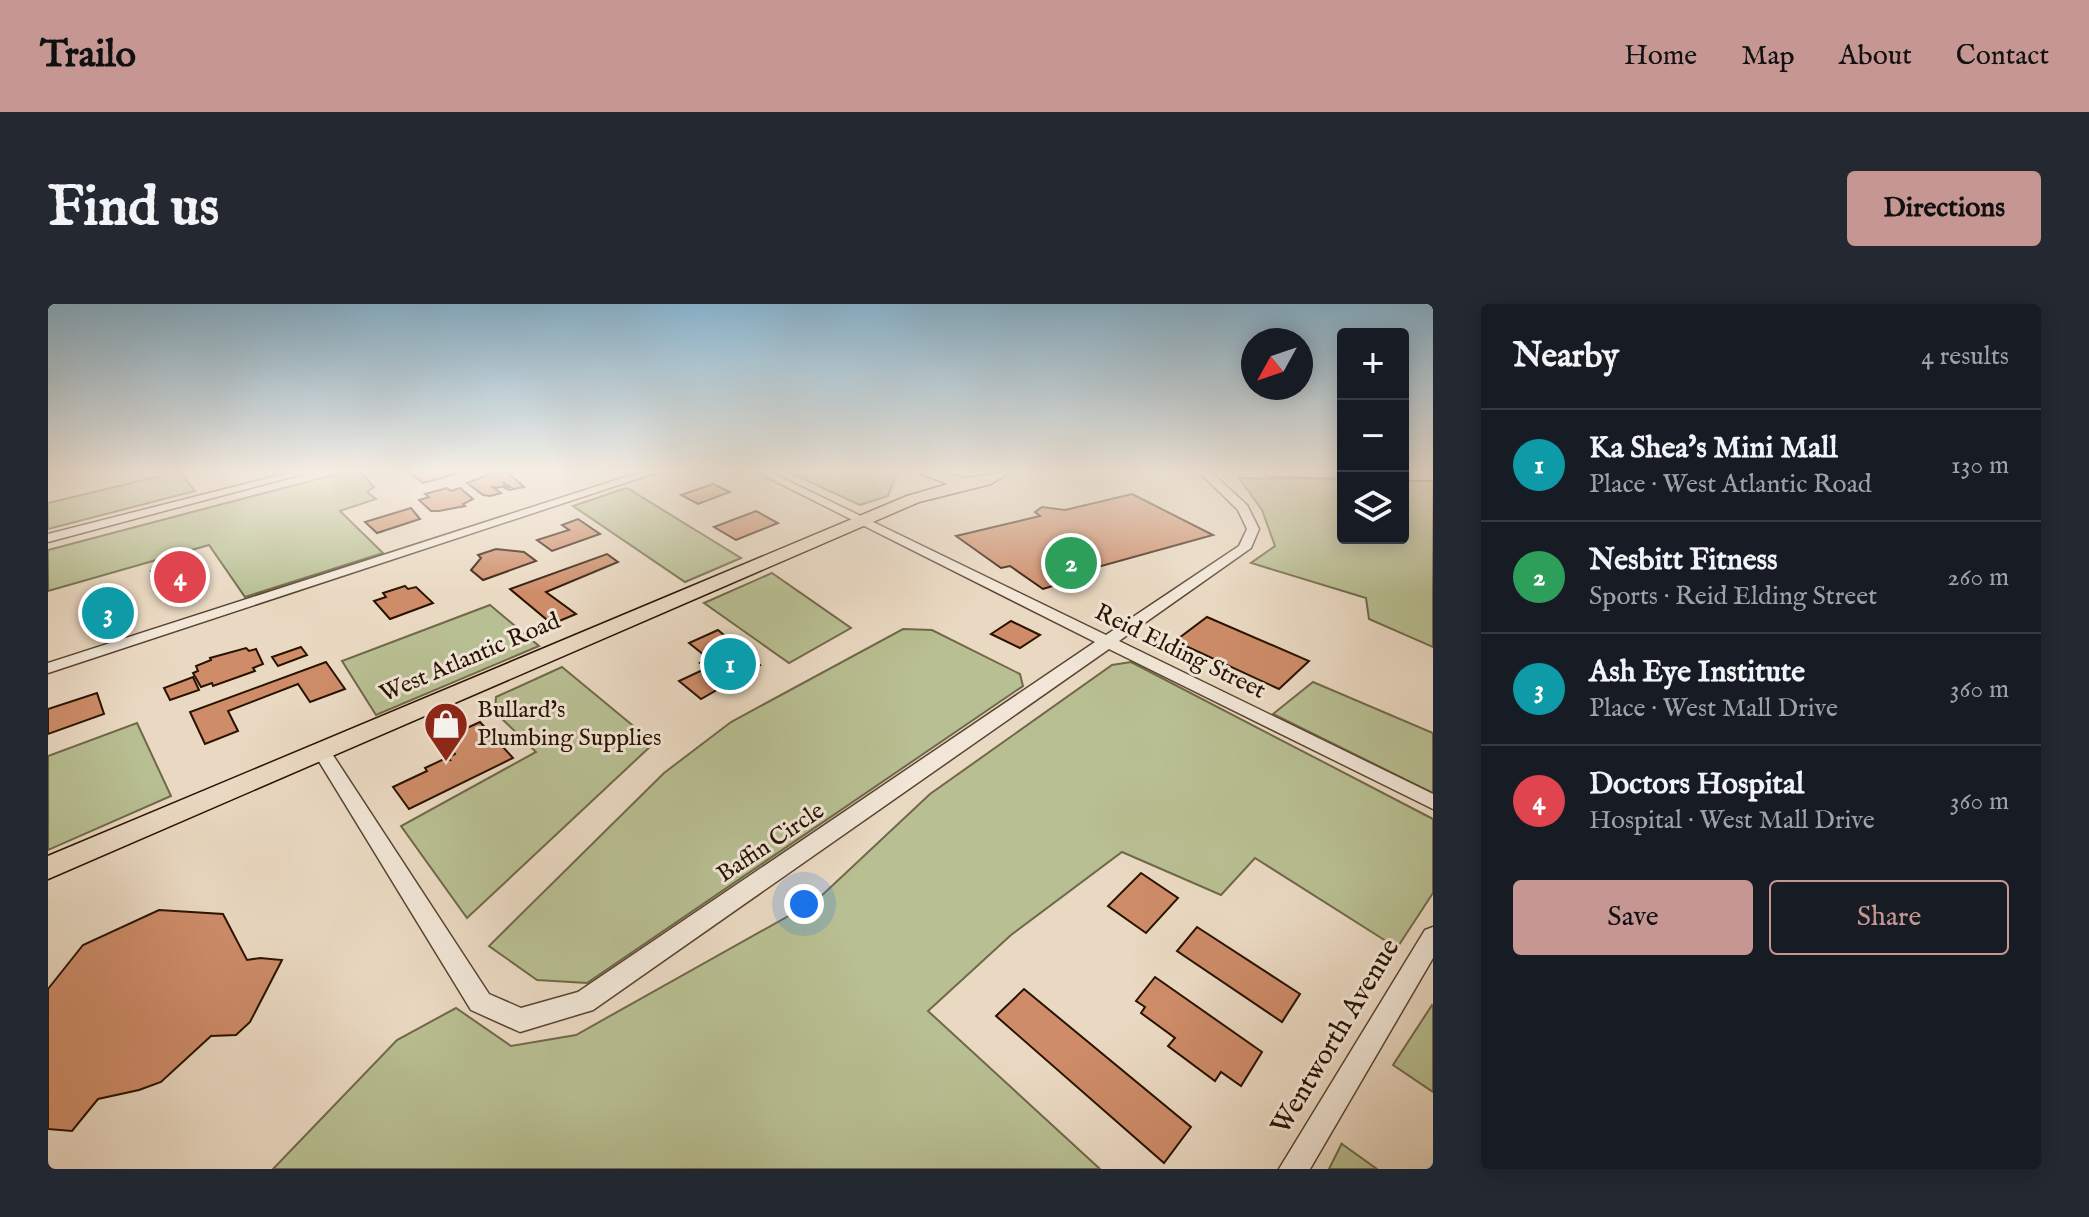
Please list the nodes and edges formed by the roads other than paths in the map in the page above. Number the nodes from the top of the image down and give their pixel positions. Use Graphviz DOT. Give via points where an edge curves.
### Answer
graph roads {
  1 [pos="147,512"];
  2 [pos="528,512"];
  3 [pos="849,512"];
  4 [pos="882,512"];
  5 [pos="1245,512"];
  6 [pos="865,520"];
  7 [pos="48,538"];
  8 [pos="1108,643"];
  9 [pos="48,668"];
  10 [pos="321,750"];
  11 [pos="1433,802"];
  12 [pos="48,868"];
  13 [pos="1433,937"];
  14 [pos="1294,1169"];
  1 -- 7 [label="street"];
  2 -- 9 [label="street"];
  3 -- 6 [label="street, Reid Elding Street"];
  4 -- 6 [label="main road, West Atlantic Road"];
  5 -- 8 [label="street, Baffin Circle" via="1253,529 1244,548"];
  6 -- 8 [label="street, Reid Elding Street"];
  6 -- 10 [label="main road, West Atlantic Road"];
  8 -- 10 [label="street, Baffin Circle" via="584,1002 520,1020 480,1002"];
  8 -- 11 [label="street, Reid Elding Street"];
  10 -- 12 [label="main road, West Atlantic Road"];
  13 -- 14 [label="street, Wentworth Avenue"];
}
